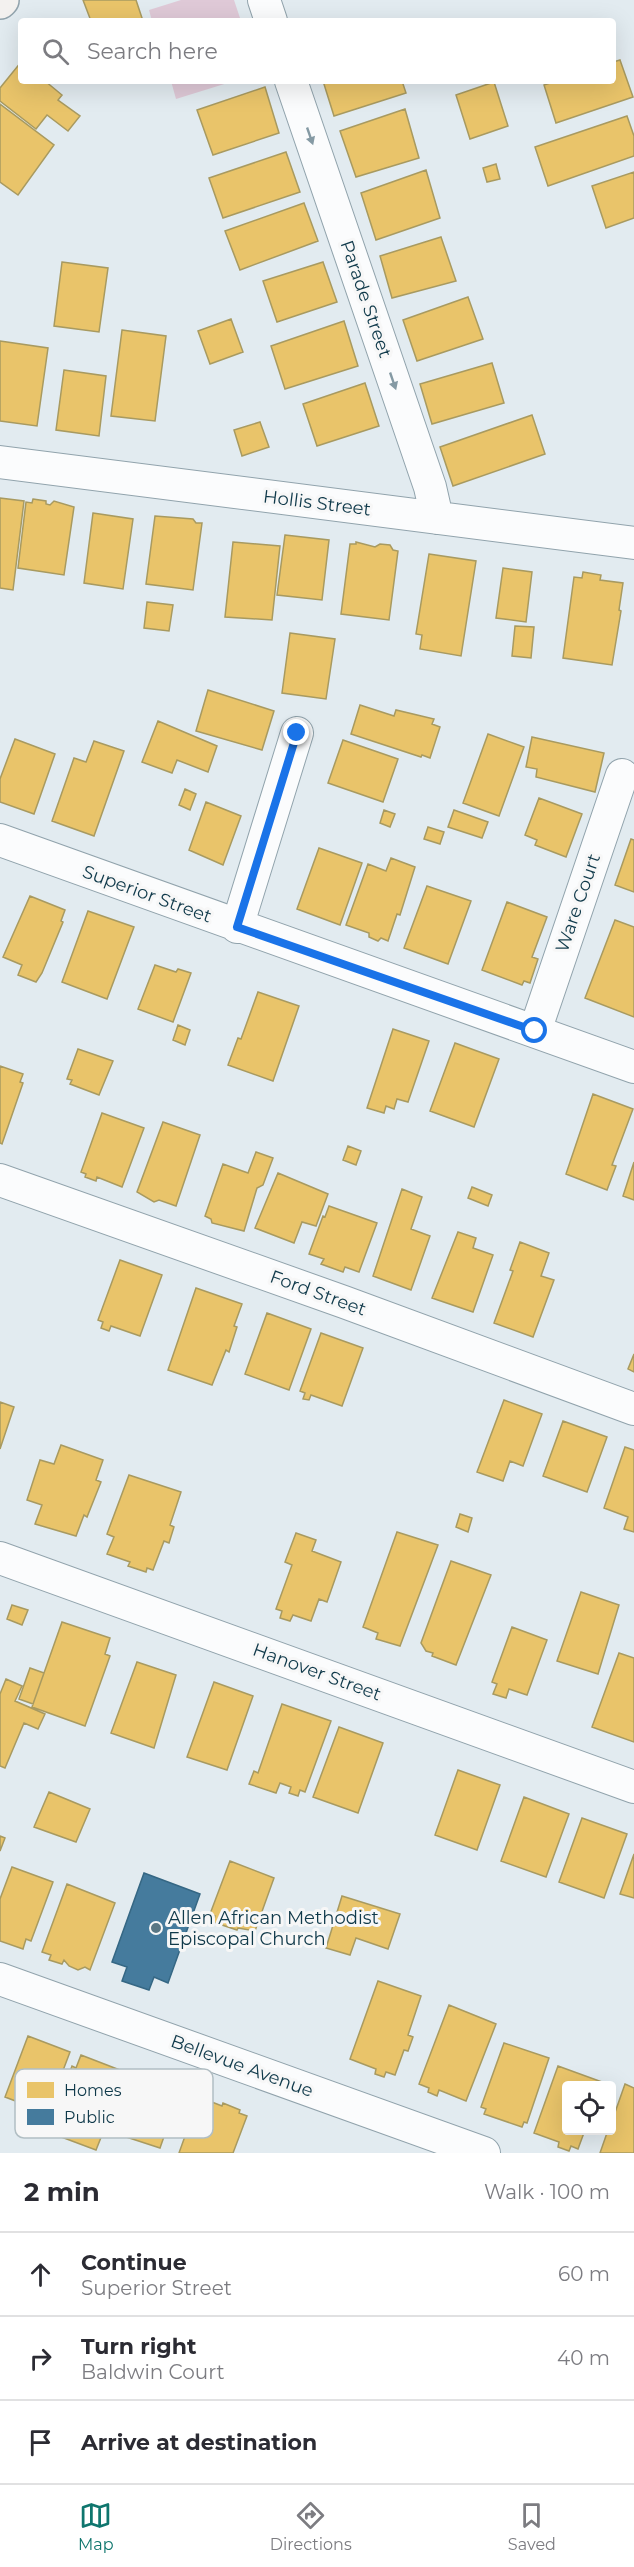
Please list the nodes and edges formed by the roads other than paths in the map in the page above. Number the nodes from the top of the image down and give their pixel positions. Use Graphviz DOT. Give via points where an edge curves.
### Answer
graph roads {
  1 [pos="264,0"];
  2 [pos="270,18"];
  3 [pos="292,84"];
  4 [pos="0,462"];
  5 [pos="437,518"];
  6 [pos="634,543"];
  7 [pos="297,733"];
  8 [pos="622,775"];
  9 [pos="0,840"];
  10 [pos="237,927"];
  11 [pos="535,1031"];
  12 [pos="634,1067"];
  13 [pos="0,1180"];
  14 [pos="634,1409"];
  15 [pos="0,1558"];
  16 [pos="634,1787"];
  17 [pos="0,1979"];
  18 [pos="484,2153"];
  1 -- 2 [label="street"];
  3 -- 5 [label="street, Parade Street, one-way"];
  4 -- 5 [label="street, Hollis Street"];
  5 -- 6 [label="street, Hollis Street"];
  7 -- 10 [label="street"];
  8 -- 11 [label="street, Ware Court"];
  9 -- 10 [label="street, Superior Street"];
  10 -- 11 [label="street, Superior Street"];
  11 -- 12 [label="street, Superior Street"];
  13 -- 14 [label="street, Ford Street"];
  15 -- 16 [label="street, Hanover Street"];
  17 -- 18 [label="street, Bellevue Avenue"];
}
